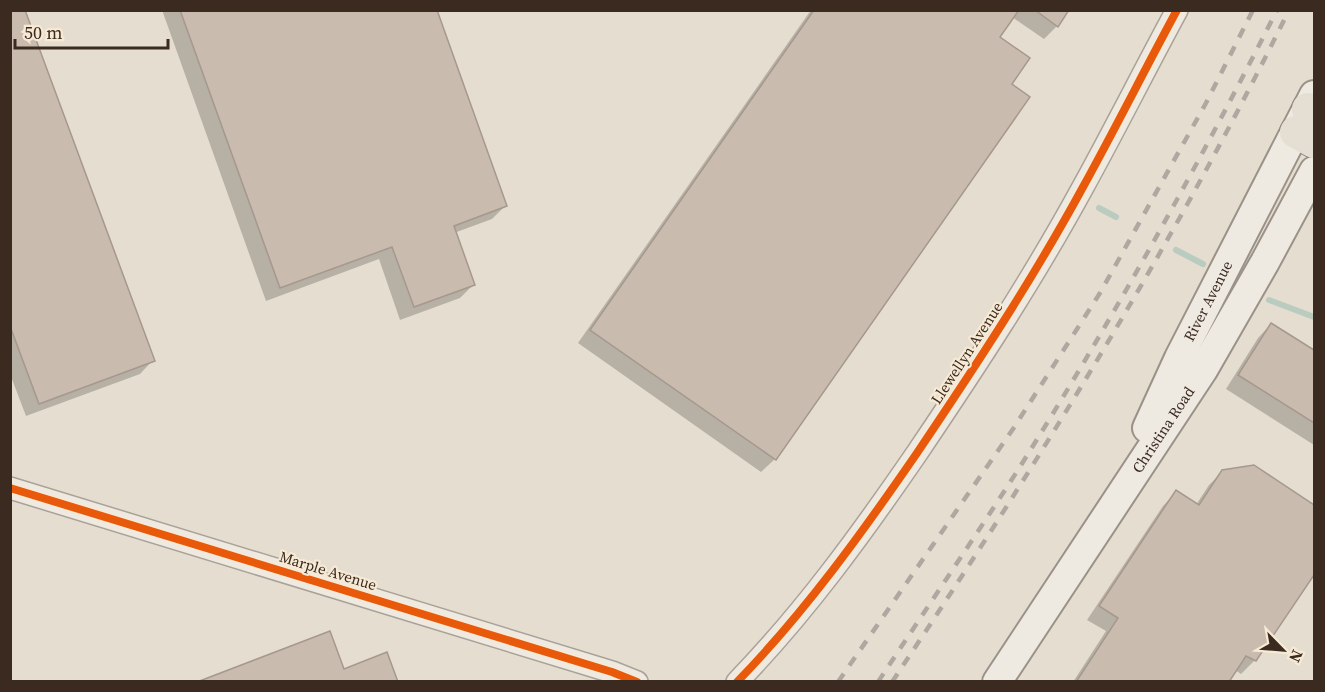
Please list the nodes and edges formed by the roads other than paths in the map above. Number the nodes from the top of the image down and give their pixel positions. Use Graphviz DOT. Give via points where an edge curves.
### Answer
graph roads {
  1 [pos="1177,10"];
  2 [pos="1310,118"];
  3 [pos="1314,171"];
  4 [pos="10,488"];
  5 [pos="1109,510"];
  6 [pos="637,681"];
  7 [pos="737,681"];
  8 [pos="997,681"];
  1 -- 7 [label="street, Llewellyn Avenue" via="1083,189 954,398 886,498 814,593"];
  2 -- 5 [label="main road, River Avenue" via="1179,358"];
  3 -- 5 [label="main road, Christina Road" via="1203,370"];
  4 -- 6 [label="street, Marple Avenue"];
  5 -- 8 [label="main road, Christina Road"];
}
